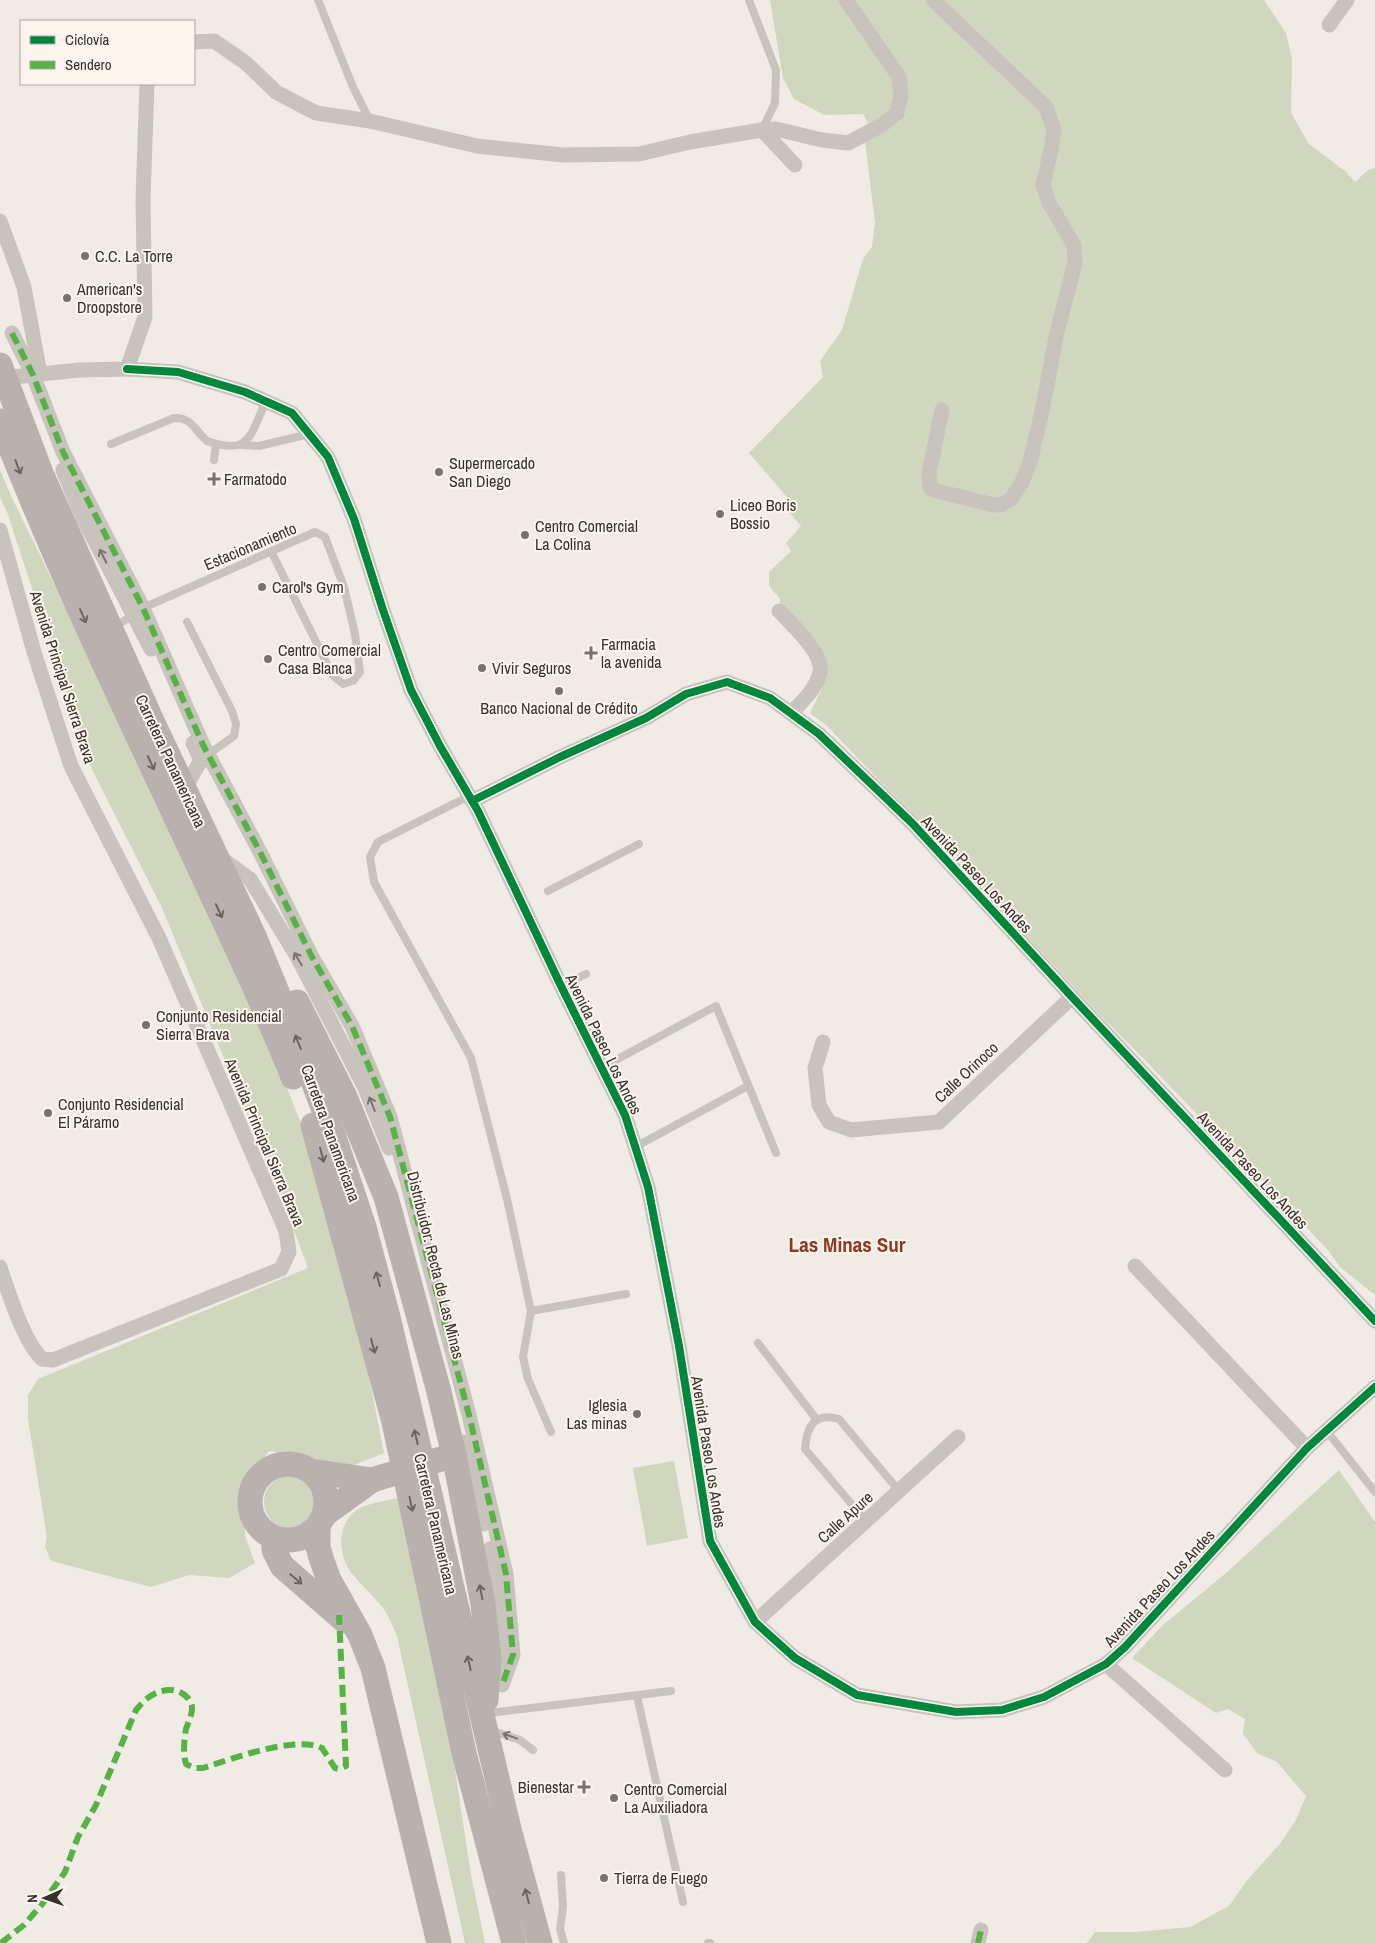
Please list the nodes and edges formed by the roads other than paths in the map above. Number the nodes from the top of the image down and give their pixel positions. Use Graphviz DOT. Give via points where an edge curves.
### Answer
graph roads {
  1 [pos="318,0"];
  2 [pos="749,0"];
  3 [pos="846,0"];
  4 [pos="933,0"];
  5 [pos="1347,0"];
  6 [pos="1329,25"];
  7 [pos="195,42"];
  8 [pos="146,85"];
  9 [pos="370,122"];
  10 [pos="762,130"];
  11 [pos="795,165"];
  12 [pos="0,221"];
  13 [pos="12,334"];
  14 [pos="126,369"];
  15 [pos="20,374"];
  16 [pos="266,402"];
  17 [pos="942,410"];
  18 [pos="0,421"];
  19 [pos="309,434"];
  20 [pos="111,444"];
  21 [pos="216,444"];
  22 [pos="242,445"];
  23 [pos="214,460"];
  24 [pos="0,530"];
  25 [pos="271,551"];
  26 [pos="138,611"];
  27 [pos="779,611"];
  28 [pos="187,622"];
  29 [pos="111,629"];
  30 [pos="790,713"];
  31 [pos="201,760"];
  32 [pos="185,788"];
  33 [pos="473,803"];
  34 [pos="639,844"];
  35 [pos="214,854"];
  36 [pos="548,891"];
  37 [pos="254,936"];
  38 [pos="586,974"];
  39 [pos="561,986"];
  40 [pos="1072,997"];
  41 [pos="823,1042"];
  42 [pos="601,1068"];
  43 [pos="748,1086"];
  44 [pos="635,1147"];
  45 [pos="776,1153"];
  46 [pos="1135,1266"];
  47 [pos="0,1267"];
  48 [pos="626,1294"];
  49 [pos="531,1311"];
  50 [pos="1375,1320"];
  51 [pos="758,1343"];
  52 [pos="1375,1387"];
  53 [pos="817,1420"];
  54 [pos="1326,1430"];
  55 [pos="552,1432"];
  56 [pos="958,1437"];
  57 [pos="1307,1448"];
  58 [pos="454,1456"];
  59 [pos="311,1471"];
  60 [pos="372,1480"];
  61 [pos="899,1491"];
  62 [pos="1375,1492"];
  63 [pos="322,1520"];
  64 [pos="866,1521"];
  65 [pos="274,1538"];
  66 [pos="755,1622"];
  67 [pos="360,1635"];
  68 [pos="1106,1664"];
  69 [pos="502,1685"];
  70 [pos="671,1691"];
  71 [pos="637,1696"];
  72 [pos="487,1720"];
  73 [pos="533,1750"];
  74 [pos="464,1753"];
  75 [pos="1226,1770"];
  76 [pos="561,1875"];
  77 [pos="683,1902"];
  78 [pos="548,1937"];
  79 [pos="439,1943"];
  80 [pos="499,1943"];
  81 [pos="514,1943"];
  82 [pos="564,1943"];
  1 -- 9 [label="lane"];
  2 -- 10 [label="lane" via="776,70 775,103"];
  3 -- 10 [label="street" via="899,77 901,96 896,113 882,125 848,143 776,129"];
  4 -- 17 [label="street" via="1046,107 1054,130 1043,185 1049,203 1074,245 1075,263 1056,332 1030,462 1011,499 994,506 930,487 929,472"];
  5 -- 6 [label="street"];
  7 -- 9 [label="street" via="214,41 246,63 276,92 316,113"];
  8 -- 14 [label="street" via="145,317"];
  9 -- 10 [label="street" via="477,146 563,155 638,154"];
  10 -- 11 [label="street"];
  12 -- 15 [label="street" via="24,287"];
  13 -- 15 [label="street"];
  14 -- 15 [label="street"];
  14 -- 16 [label="street" via="178,372 245,392"];
  15 -- 26 [label="street" via="84,518"];
  15 -- 29 [label="main road, Carretera Panamericana" via="41,473"];
  16 -- 19 [label="street" via="292,412"];
  16 -- 22 [label="lane"];
  18 -- 74 [label="main road, Carretera Panamericana, one-way" via="23,482 93,640 251,980 315,1130 394,1422"];
  19 -- 22 [label="lane" via="259,446"];
  19 -- 33 [label="street" via="328,457 354,518 411,690"];
  20 -- 21 [label="lane" via="179,418 192,423 202,437"];
  21 -- 22 [label="lane"];
  21 -- 23 [label="lane"];
  24 -- 47 [label="street, Avenida Principal Sierra Brava" via="34,652 71,766 159,938 286,1231 289,1252 281,1269 53,1360 42,1360 34,1351"];
  25 -- 25 [label="lane, Estacionamiento" via="315,532 325,536 344,587 355,634 360,672 353,681 343,684 333,676"];
  25 -- 26 [label="lane, Estacionamiento"];
  26 -- 29 [label="lane, Estacionamiento"];
  26 -- 31 [label="street"];
  26 -- 69 [label="street" via="312,957 352,1026 390,1118 469,1415 506,1574 513,1655"];
  27 -- 30 [label="street" via="816,654 820,671 808,696"];
  28 -- 31 [label="lane" via="236,724 234,736"];
  29 -- 32 [label="main road, Carretera Panamericana"];
  30 -- 33 [label="street, Avenida Paseo Los Andes" via="770,698 727,682 686,694 646,718 560,757"];
  30 -- 40 [label="street, Avenida Paseo Los Andes" via="819,734 912,823"];
  31 -- 32 [label="street"];
  32 -- 35 [label="main road, Carretera Panamericana"];
  33 -- 39 [label="street, Avenida Paseo Los Andes"];
  33 -- 49 [label="lane" via="378,842 370,857 374,882 471,1058"];
  34 -- 36 [label="lane"];
  35 -- 37 [label="main road, Carretera Panamericana"];
  69 -- 35 [label="street, Distribuidor: Recta de Las Minas, one-way" via="501,1609 492,1555 387,1141 362,1080 298,958 250,879"];
  37 -- 58 [label="main road" via="301,1008 345,1097 386,1197"];
  72 -- 37 [label="main road, Carretera Panamericana, one-way" via="364,1227 332,1131"];
  38 -- 39 [label="lane"];
  39 -- 42 [label="street, Avenida Paseo Los Andes"];
  40 -- 41 [label="street, Calle Orinoco" via="939,1122 851,1130 829,1122 819,1105 815,1068"];
  40 -- 50 [label="street, Avenida Paseo Los Andes"];
  42 -- 43 [label="lane" via="716,1006"];
  42 -- 44 [label="street, Avenida Paseo Los Andes" via="625,1115"];
  43 -- 44 [label="lane"];
  43 -- 45 [label="lane"];
  44 -- 66 [label="street, Avenida Paseo Los Andes" via="648,1187 677,1337 710,1541"];
  46 -- 57 [label="street"];
  48 -- 49 [label="lane"];
  49 -- 55 [label="lane" via="524,1357 528,1378"];
  51 -- 53 [label="lane"];
  52 -- 54 [label="street, Avenida Paseo Los Andes"];
  53 -- 61 [label="lane" via="829,1416 840,1419"];
  53 -- 64 [label="lane" via="806,1435 806,1450"];
  54 -- 57 [label="street, Avenida Paseo Los Andes"];
  54 -- 62 [label="lane"];
  56 -- 61 [label="street, Calle Apure"];
  57 -- 68 [label="street, Avenida Paseo Los Andes"];
  58 -- 60 [label="main road, bridge"];
  72 -- 58 [label="main road, one-way" via="489,1658 484,1604"];
  59 -- 60 [label="main road"];
  59 -- 63 [label="main road" via="325,1490 327,1502"];
  59 -- 65 [label="main road" via="289,1463 266,1470 258,1478 249,1501 251,1513 264,1532"];
  60 -- 63 [label="main road"];
  61 -- 64 [label="street, Calle Apure"];
  63 -- 65 [label="main road" via="309,1535 298,1540"];
  63 -- 67 [label="main road" via="318,1547 321,1558"];
  64 -- 66 [label="street, Calle Apure"];
  65 -- 67 [label="main road, one-way" via="274,1550 282,1566"];
  66 -- 68 [label="street, Avenida Paseo Los Andes" via="794,1658 857,1695 956,1712 1002,1710 1044,1698"];
  67 -- 79 [label="main road" via="378,1684"];
  68 -- 75 [label="street"];
  69 -- 72 [label="street, Distribuidor: Recta de Las Minas"];
  70 -- 71 [label="lane"];
  71 -- 72 [label="lane"];
  71 -- 77 [label="lane"];
  73 -- 72 [label="lane, one-way"];
  78 -- 72 [label="main road, Carretera Panamericana, one-way" via="509,1829"];
  74 -- 80 [label="main road"];
  74 -- 81 [label="main road, Carretera Panamericana"];
  76 -- 78 [label="lane" via="563,1907"];
  78 -- 82 [label="lane"];
}
